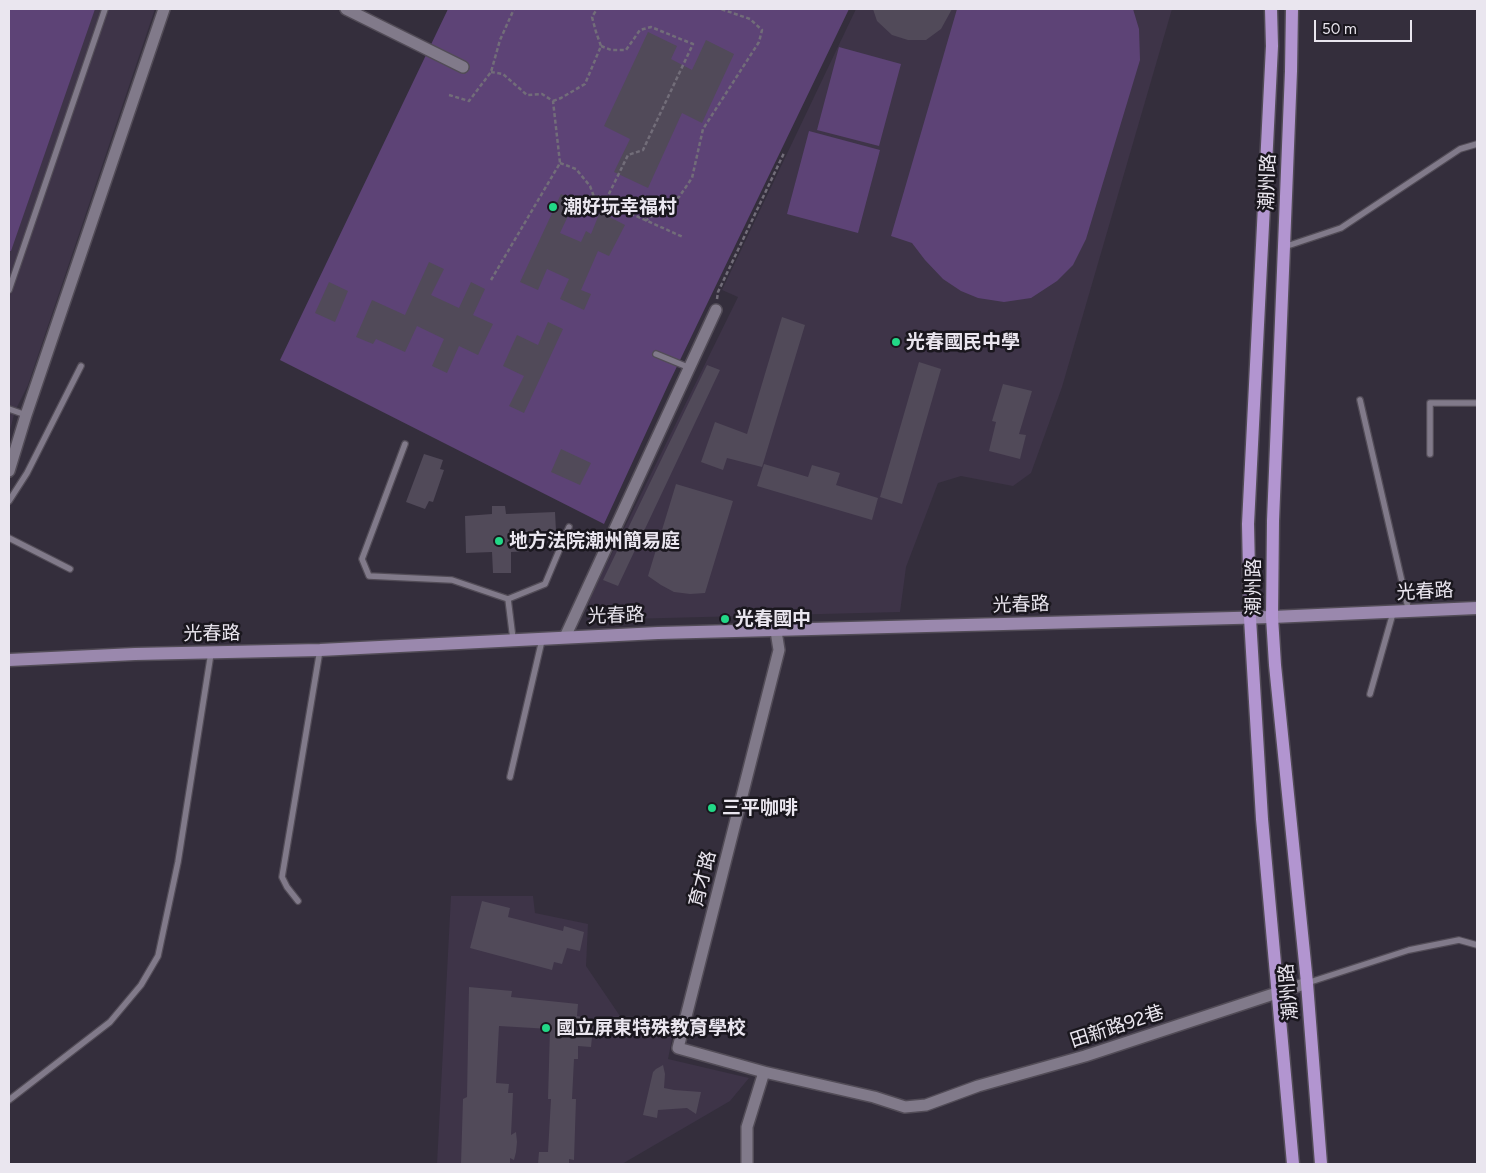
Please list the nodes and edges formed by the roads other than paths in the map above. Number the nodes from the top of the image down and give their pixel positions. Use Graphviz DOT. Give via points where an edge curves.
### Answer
graph roads {
  1 [pos="105,9"];
  2 [pos="164,9"];
  3 [pos="346,9"];
  4 [pos="1271,9"];
  5 [pos="1292,9"];
  6 [pos="463,67"];
  7 [pos="1477,144"];
  8 [pos="1284,247"];
  9 [pos="9,290"];
  10 [pos="716,310"];
  11 [pos="656,354"];
  12 [pos="81,366"];
  13 [pos="690,368"];
  14 [pos="1360,400"];
  15 [pos="1477,403"];
  16 [pos="9,409"];
  17 [pos="26,415"];
  18 [pos="405,444"];
  19 [pos="1430,454"];
  20 [pos="9,471"];
  21 [pos="9,501"];
  22 [pos="569,527"];
  23 [pos="9,538"];
  24 [pos="70,569"];
  25 [pos="508,599"];
  26 [pos="1477,608"];
  27 [pos="1409,612"];
  28 [pos="1393,613"];
  29 [pos="1250,618"];
  30 [pos="1272,618"];
  31 [pos="776,631"];
  32 [pos="565,637"];
  33 [pos="543,638"];
  34 [pos="513,639"];
  35 [pos="320,650"];
  36 [pos="211,653"];
  37 [pos="9,660"];
  38 [pos="1370,694"];
  39 [pos="510,777"];
  40 [pos="298,901"];
  41 [pos="1477,945"];
  42 [pos="1307,983"];
  43 [pos="1279,993"];
  44 [pos="764,1072"];
  45 [pos="9,1100"];
  46 [pos="746,1164"];
  47 [pos="1293,1164"];
  48 [pos="1321,1164"];
  1 -- 9 [label="lane"];
  2 -- 17 [label="street"];
  3 -- 6 [label="street"];
  4 -- 29 [label="main road, 潮州路" via="1248,524"];
  5 -- 8 [label="main road, 潮州路"];
  7 -- 8 [label="lane" via="1460,149 1342,228"];
  8 -- 30 [label="main road, 潮州路"];
  10 -- 13 [label="street, 光春路"];
  11 -- 13 [label="lane"];
  12 -- 21 [label="lane"];
  13 -- 32 [label="street, 光春路"];
  14 -- 27 [label="lane"];
  15 -- 19 [label="lane" via="1430,403"];
  16 -- 17 [label="lane"];
  17 -- 20 [label="street"];
  18 -- 25 [label="lane" via="362,559 369,576 452,580"];
  22 -- 25 [label="lane" via="545,584"];
  23 -- 24 [label="lane"];
  25 -- 34 [label="lane"];
  26 -- 27 [label="main road, 光春路"];
  27 -- 28 [label="main road, 光春路"];
  28 -- 30 [label="main road, 光春路"];
  28 -- 38 [label="lane"];
  29 -- 30 [label="main road, 光春路"];
  29 -- 31 [label="main road, 光春路"];
  29 -- 43 [label="main road, 潮州路" via="1262,818"];
  30 -- 42 [label="main road, 潮州路"];
  31 -- 32 [label="main road, 光春路"];
  31 -- 44 [label="street, 育才路" via="779,650 678,1048"];
  32 -- 33 [label="main road, 光春路"];
  33 -- 34 [label="main road, 光春路"];
  33 -- 39 [label="lane"];
  34 -- 35 [label="main road, 光春路"];
  35 -- 36 [label="main road, 光春路"];
  35 -- 40 [label="lane" via="282,877"];
  36 -- 37 [label="main road, 光春路"];
  36 -- 45 [label="lane" via="178,862 158,956 141,985 110,1022"];
  41 -- 42 [label="lane, 田新路92巷" via="1459,940 1409,950"];
  42 -- 43 [label="street, 田新路92巷"];
  42 -- 48 [label="main road, 潮州路"];
  43 -- 44 [label="street, 田新路92巷" via="926,1105 905,1107"];
  43 -- 47 [label="main road, 潮州路"];
  44 -- 46 [label="street" via="747,1127"];
}
